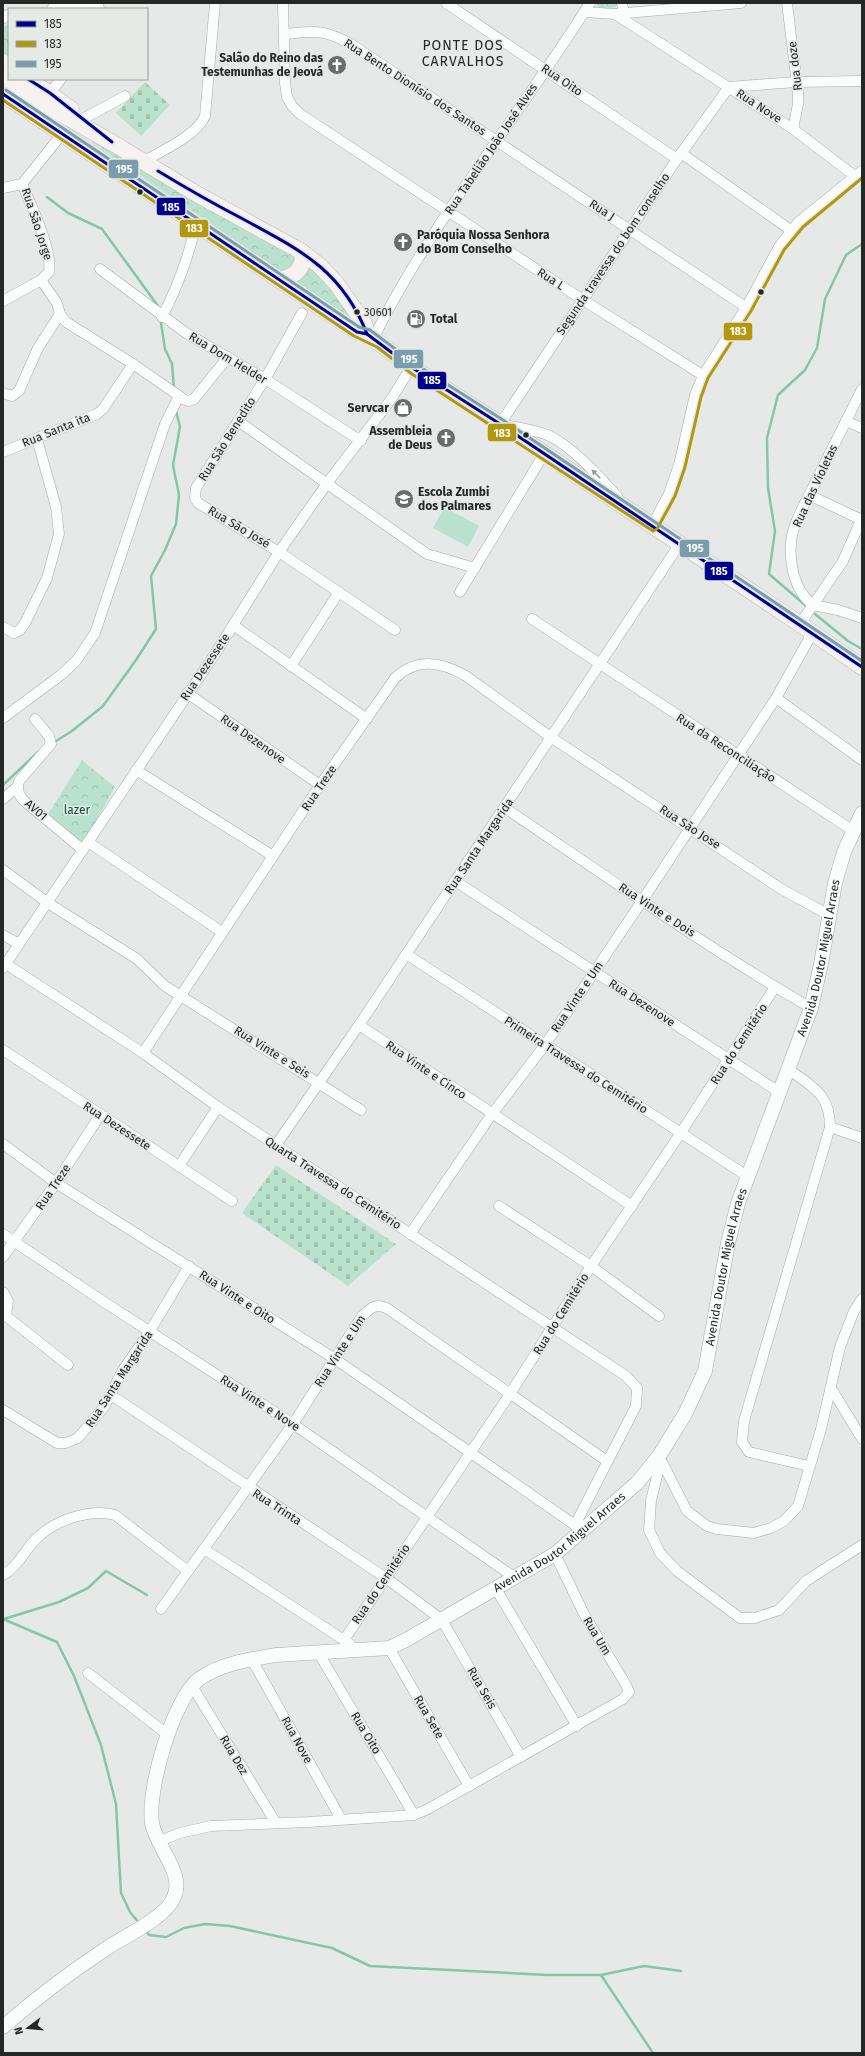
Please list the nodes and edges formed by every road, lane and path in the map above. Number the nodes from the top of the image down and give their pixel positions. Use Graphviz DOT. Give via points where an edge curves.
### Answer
graph roads {
  1 [pos="90,3"];
  2 [pos="215,3"];
  3 [pos="283,3"];
  4 [pos="446,3"];
  5 [pos="590,3"];
  6 [pos="622,3"];
  7 [pos="742,3"];
  8 [pos="787,3"];
  9 [pos="60,8"];
  10 [pos="584,12"];
  11 [pos="620,14"];
  12 [pos="285,34"];
  13 [pos="546,69"];
  14 [pos="9,80"];
  15 [pos="60,80"];
  16 [pos="862,80"];
  17 [pos="796,82"];
  18 [pos="729,87"];
  19 [pos="30,90"];
  20 [pos="50,93"];
  21 [pos="3,94"];
  22 [pos="125,96"];
  23 [pos="83,119"];
  24 [pos="793,129"];
  25 [pos="62,134"];
  26 [pos="496,141"];
  27 [pos="116,145"];
  28 [pos="95,156"];
  29 [pos="679,156"];
  30 [pos="144,161"];
  31 [pos="859,175"];
  32 [pos="22,184"];
  33 [pos="3,188"];
  34 [pos="448,211"];
  35 [pos="196,223"];
  36 [pos="631,229"];
  37 [pos="792,231"];
  38 [pos="302,252"];
  39 [pos="100,269"];
  40 [pos="41,280"];
  41 [pos="279,280"];
  42 [pos="583,300"];
  43 [pos="3,301"];
  44 [pos="746,308"];
  45 [pos="60,314"];
  46 [pos="302,314"];
  47 [pos="162,317"];
  48 [pos="370,337"];
  49 [pos="228,357"];
  50 [pos="133,364"];
  51 [pos="411,367"];
  52 [pos="704,376"];
  53 [pos="265,379"];
  54 [pos="862,389"];
  55 [pos="3,393"];
  56 [pos="179,396"];
  57 [pos="238,420"];
  58 [pos="846,421"];
  59 [pos="500,424"];
  60 [pos="862,428"];
  61 [pos="36,439"];
  62 [pos="361,441"];
  63 [pos="3,452"];
  64 [pos="544,454"];
  65 [pos="328,482"];
  66 [pos="809,495"];
  67 [pos="198,503"];
  68 [pos="632,512"];
  69 [pos="862,520"];
  70 [pos="653,526"];
  71 [pos="679,545"];
  72 [pos="279,552"];
  73 [pos="475,568"];
  74 [pos="339,592"];
  75 [pos="460,592"];
  76 [pos="814,605"];
  77 [pos="862,618"];
  78 [pos="532,619"];
  79 [pos="233,625"];
  80 [pos="3,627"];
  81 [pos="807,628"];
  82 [pos="395,630"];
  83 [pos="601,665"];
  84 [pos="291,666"];
  85 [pos="862,667"];
  86 [pos="187,693"];
  87 [pos="776,698"];
  88 [pos="3,718"];
  89 [pos="35,719"];
  90 [pos="367,719"];
  91 [pos="552,738"];
  92 [pos="737,755"];
  93 [pos="862,760"];
  94 [pos="136,770"];
  95 [pos="320,785"];
  96 [pos="17,787"];
  97 [pos="3,799"];
  98 [pos="505,808"];
  99 [pos="862,813"];
  100 [pos="691,828"];
  101 [pos="852,830"];
  102 [pos="86,846"];
  103 [pos="273,856"];
  104 [pos="3,870"];
  105 [pos="455,881"];
  106 [pos="642,900"];
  107 [pos="48,903"];
  108 [pos="829,915"];
  109 [pos="222,932"];
  110 [pos="3,935"];
  111 [pos="19,944"];
  112 [pos="406,954"];
  113 [pos="4,966"];
  114 [pos="594,972"];
  115 [pos="775,987"];
  116 [pos="181,996"];
  117 [pos="811,1008"];
  118 [pos="359,1026"];
  119 [pos="545,1045"];
  120 [pos="3,1050"];
  121 [pos="143,1052"];
  122 [pos="729,1060"];
  123 [pos="788,1069"];
  124 [pos="320,1083"];
  125 [pos="779,1092"];
  126 [pos="218,1107"];
  127 [pos="362,1110"];
  128 [pos="492,1114"];
  129 [pos="100,1115"];
  130 [pos="830,1127"];
  131 [pos="680,1134"];
  132 [pos="862,1138"];
  133 [pos="3,1144"];
  134 [pos="276,1145"];
  135 [pos="179,1166"];
  136 [pos="747,1176"];
  137 [pos="56,1183"];
  138 [pos="232,1201"];
  139 [pos="499,1206"];
  140 [pos="632,1206"];
  141 [pos="3,1234"];
  142 [pos="410,1234"];
  143 [pos="14,1242"];
  144 [pos="3,1257"];
  145 [pos="189,1266"];
  146 [pos="591,1266"];
  147 [pos="3,1292"];
  148 [pos="862,1299"];
  149 [pos="659,1316"];
  150 [pos="553,1329"];
  151 [pos="150,1330"];
  152 [pos="335,1359"];
  153 [pos="68,1366"];
  154 [pos="831,1388"];
  155 [pos="510,1394"];
  156 [pos="111,1395"];
  157 [pos="3,1410"];
  158 [pos="293,1424"];
  159 [pos="862,1439"];
  160 [pos="469,1454"];
  161 [pos="660,1457"];
  162 [pos="607,1461"];
  163 [pos="809,1466"];
  164 [pos="248,1488"];
  165 [pos="426,1516"];
  166 [pos="590,1524"];
  167 [pos="575,1525"];
  168 [pos="862,1545"];
  169 [pos="204,1549"];
  170 [pos="554,1554"];
  171 [pos="188,1571"];
  172 [pos="3,1574"];
  173 [pos="514,1577"];
  174 [pos="386,1578"];
  175 [pos="496,1589"];
  176 [pos="161,1609"];
  177 [pos="442,1620"];
  178 [pos="344,1640"];
  179 [pos="389,1648"];
  180 [pos="357,1649"];
  181 [pos="318,1652"];
  182 [pos="252,1660"];
  183 [pos="88,1673"];
  184 [pos="192,1686"];
  185 [pos="577,1726"];
  186 [pos="168,1735"];
  187 [pos="521,1757"];
  188 [pos="469,1786"];
  189 [pos="414,1815"];
  190 [pos="341,1819"];
  191 [pos="276,1823"];
  192 [pos="157,1842"];
  193 [pos="3,2027"];
  1 -- 9 [label="street"];
  2 -- 30 [label="street" via="205,116 191,133"];
  3 -- 12 [label="street, Rua L"];
  4 -- 13 [label="street, Rua Oito"];
  5 -- 10 [label="street, Rua Tabelião João José Alves"];
  6 -- 11 [label="street"];
  7 -- 11 [label="street"];
  8 -- 17 [label="street, Rua doze"];
  10 -- 11 [label="street"];
  10 -- 13 [label="street, Rua Tabelião João José Alves"];
  11 -- 18 [label="street"];
  12 -- 26 [label="street, Rua Bento Dionísio dos Santos" via="315,31 339,38"];
  12 -- 34 [label="street, Rua L" via="285,83 287,97 292,106 300,114"];
  13 -- 26 [label="street, Rua Tabelião João José Alves"];
  13 -- 29 [label="street, Rua Oito"];
  14 -- 19 [label="main road"];
  15 -- 20 [label="street"];
  16 -- 17 [label="street, Rua Nove"];
  17 -- 18 [label="street, Rua Nove"];
  17 -- 24 [label="street, Rua doze" via="798,104"];
  18 -- 24 [label="street, Rua Nove"];
  18 -- 29 [label="street, Segunda travessa do bom conselho"];
  19 -- 20 [label="main road"];
  19 -- 27 [label="main road"];
  19 -- 28 [label="main road"];
  20 -- 23 [label="main road"];
  21 -- 25 [label="main road"];
  22 -- 23 [label="street"];
  23 -- 27 [label="main road"];
  24 -- 31 [label="street, Rua Nove"];
  25 -- 28 [label="main road"];
  25 -- 32 [label="street, Rua São Jorge"];
  26 -- 34 [label="street, Rua Tabelião João José Alves"];
  26 -- 36 [label="street, Rua J"];
  27 -- 30 [label="main road"];
  28 -- 35 [label="main road"];
  29 -- 36 [label="street, Segunda travessa do bom conselho"];
  29 -- 37 [label="street, Rua Oito"];
  30 -- 38 [label="main road" via="195,193"];
  31 -- 37 [label="street"];
  32 -- 33 [label="street"];
  32 -- 40 [label="street, Rua São Jorge" via="49,258 49,272"];
  34 -- 42 [label="street, Rua L"];
  34 -- 48 [label="street, Rua Tabelião João José Alves"];
  35 -- 41 [label="main road"];
  35 -- 47 [label="street" via="185,267"];
  36 -- 42 [label="street, Segunda travessa do bom conselho"];
  36 -- 44 [label="street, Rua J"];
  37 -- 44 [label="street" via="780,247"];
  38 -- 41 [label="main road" via="304,260 298,272"];
  38 -- 48 [label="main road" via="336,283 364,323"];
  39 -- 47 [label="street, Rua Dom Helder"];
  40 -- 43 [label="street"];
  40 -- 45 [label="street" via="57,303"];
  41 -- 48 [label="main road" via="357,332"];
  42 -- 52 [label="street, Rua L"];
  42 -- 59 [label="street, Segunda travessa do bom conselho"];
  44 -- 52 [label="street"];
  45 -- 50 [label="street" via="75,328"];
  45 -- 55 [label="street" via="38,348 18,391 12,396"];
  46 -- 53 [label="street, Rua São Benedito"];
  47 -- 49 [label="street, Rua Dom Helder"];
  48 -- 51 [label="main road"];
  49 -- 53 [label="street, Rua Dom Helder"];
  49 -- 56 [label="street" via="194,399 189,401"];
  50 -- 56 [label="street"];
  50 -- 61 [label="street, Rua Santa ita" via="103,409"];
  51 -- 59 [label="main road"];
  51 -- 62 [label="street, Rua Dezessete"];
  52 -- 70 [label="street" via="696,396 674,484"];
  53 -- 57 [label="street, Rua São Benedito"];
  53 -- 62 [label="street, Rua Dom Helder"];
  54 -- 58 [label="street, Rua das Violetas"];
  56 -- 88 [label="street" via="165,424 95,633 76,661 61,675"];
  57 -- 65 [label="street"];
  57 -- 67 [label="street, Rua São Benedito" via="196,488 194,493"];
  58 -- 60 [label="street"];
  58 -- 66 [label="street, Rua das Violetas"];
  59 -- 64 [label="main road"];
  68 -- 59 [label="street, one-way" via="584,461 562,445 544,434"];
  61 -- 63 [label="street, Rua Santa ita"];
  61 -- 80 [label="street" via="59,522 57,545 47,578 25,623 14,633"];
  62 -- 65 [label="street, Rua Dezessete"];
  64 -- 68 [label="main road"];
  64 -- 73 [label="street"];
  65 -- 72 [label="street, Rua Dezessete"];
  65 -- 73 [label="street" via="427,554"];
  66 -- 69 [label="street"];
  66 -- 76 [label="street, Rua das Violetas" via="796,522 791,548 795,579 800,592"];
  67 -- 72 [label="street, Rua São José"];
  68 -- 70 [label="main road"];
  69 -- 76 [label="street, Rua Vinte e Um" via="843,561"];
  70 -- 71 [label="main road"];
  71 -- 81 [label="main road"];
  71 -- 83 [label="street, Rua Santa Margarida"];
  72 -- 74 [label="street, Rua São José"];
  72 -- 79 [label="street, Rua Dezessete"];
  73 -- 75 [label="street"];
  74 -- 82 [label="street, Rua São José"];
  74 -- 84 [label="street"];
  76 -- 77 [label="street"];
  76 -- 81 [label="street, Rua Vinte e Um"];
  78 -- 83 [label="street, Rua da Reconciliação"];
  79 -- 84 [label="street"];
  79 -- 86 [label="street, Rua Dezessete"];
  81 -- 85 [label="main road"];
  81 -- 87 [label="street, Rua Vinte e Um"];
  83 -- 91 [label="street, Rua Santa Margarida"];
  83 -- 92 [label="street, Rua da Reconciliação"];
  84 -- 90 [label="street"];
  86 -- 94 [label="street, Rua Dezessete"];
  86 -- 95 [label="street, Rua Dezenove"];
  87 -- 92 [label="street, Rua Vinte e Um"];
  87 -- 93 [label="street"];
  89 -- 96 [label="street, AV01" via="51,742"];
  90 -- 91 [label="street, Rua Treze" via="402,671 419,664 432,664 454,669 466,676"];
  90 -- 95 [label="street, Rua Treze"];
  91 -- 98 [label="street, Rua Santa Margarida"];
  91 -- 100 [label="street, Rua São Jose"];
  92 -- 100 [label="street, Rua Vinte e Um"];
  92 -- 101 [label="street, Rua da Reconciliação"];
  94 -- 102 [label="street, Rua Dezessete"];
  94 -- 103 [label="street"];
  95 -- 103 [label="street, Rua Treze"];
  96 -- 97 [label="street"];
  96 -- 102 [label="street, AV01" via="18,794 23,800"];
  98 -- 105 [label="street, Rua Santa Margarida"];
  98 -- 106 [label="street, Rua Vinte e Dois"];
  99 -- 101 [label="main road, Avenida Doutor Miguel Arraes"];
  100 -- 106 [label="street, Rua Vinte e Um"];
  100 -- 108 [label="street, Rua São Jose" via="783,890"];
  101 -- 108 [label="main road, Avenida Doutor Miguel Arraes" via="837,876"];
  102 -- 107 [label="street, Rua Dezessete"];
  102 -- 109 [label="street, AV01"];
  103 -- 109 [label="street, Rua Treze"];
  104 -- 107 [label="street, Rua Vinte e Seis"];
  105 -- 112 [label="street, Rua Santa Margarida"];
  105 -- 114 [label="street, Rua Dezenove"];
  106 -- 114 [label="street, Rua Vinte e Um"];
  106 -- 115 [label="street, Rua Vinte e Dois"];
  107 -- 111 [label="street, Rua Dezessete"];
  107 -- 116 [label="street, Rua Vinte e Seis" via="137,959 166,986"];
  108 -- 117 [label="main road, Avenida Doutor Miguel Arraes" via="822,964"];
  109 -- 116 [label="street, Rua Treze"];
  110 -- 111 [label="street"];
  111 -- 113 [label="street, Rua Dezessete"];
  112 -- 118 [label="street, Rua Santa Margarida"];
  112 -- 119 [label="street, Primeira Travessa do Cemitério"];
  113 -- 121 [label="street, Quarta Travessa do Cemitério"];
  114 -- 119 [label="street, Rua Vinte e Um"];
  114 -- 122 [label="street, Rua Dezenove"];
  115 -- 117 [label="street, Rua Vinte e Dois"];
  115 -- 122 [label="street, Rua do Cemitério"];
  116 -- 121 [label="street, Rua Treze"];
  116 -- 124 [label="street, Rua Vinte e Seis"];
  117 -- 123 [label="main road, Avenida Doutor Miguel Arraes"];
  118 -- 124 [label="street, Rua Santa Margarida"];
  118 -- 128 [label="street, Rua Vinte e Cinco"];
  119 -- 128 [label="street, Rua Vinte e Um"];
  119 -- 131 [label="street, Primeira Travessa do Cemitério"];
  120 -- 129 [label="street, Rua Dezessete"];
  121 -- 126 [label="street, Quarta Travessa do Cemitério"];
  122 -- 125 [label="street, Rua Dezenove"];
  122 -- 131 [label="street, Rua do Cemitério"];
  123 -- 125 [label="main road, Avenida Doutor Miguel Arraes"];
  123 -- 130 [label="street" via="824,1098 830,1112"];
  124 -- 127 [label="street, Rua Vinte e Seis"];
  124 -- 134 [label="street, Rua Santa Margarida"];
  125 -- 136 [label="main road, Avenida Doutor Miguel Arraes"];
  126 -- 134 [label="street, Quarta Travessa do Cemitério"];
  126 -- 135 [label="street"];
  128 -- 140 [label="street, Rua Vinte e Cinco"];
  128 -- 142 [label="street, Rua Vinte e Um"];
  129 -- 135 [label="street, Rua Dezessete"];
  129 -- 137 [label="street, Rua Treze"];
  130 -- 132 [label="street"];
  130 -- 163 [label="street" via="744,1421 742,1442 749,1452"];
  131 -- 136 [label="street, Primeira Travessa do Cemitério"];
  131 -- 140 [label="street, Rua do Cemitério"];
  133 -- 137 [label="street, Rua Vinte e Oito"];
  134 -- 142 [label="street, Quarta Travessa do Cemitério"];
  135 -- 138 [label="street, Rua Dezessete"];
  136 -- 161 [label="main road, Avenida Doutor Miguel Arraes" via="728,1242 705,1371 691,1403"];
  137 -- 143 [label="street, Rua Treze"];
  137 -- 145 [label="street, Rua Vinte e Oito"];
  139 -- 146 [label="street"];
  140 -- 146 [label="street, Rua do Cemitério"];
  141 -- 143 [label="street, Rua Vinte e Nove"];
  142 -- 150 [label="street, Quarta Travessa do Cemitério"];
  143 -- 144 [label="street, Rua Treze"];
  143 -- 151 [label="street, Rua Vinte e Nove"];
  145 -- 151 [label="street, Rua Santa Margarida"];
  145 -- 152 [label="street, Rua Vinte e Oito"];
  146 -- 149 [label="street"];
  146 -- 150 [label="street, Rua do Cemitério"];
  147 -- 153 [label="street" via="8,1301 6,1316"];
  148 -- 154 [label="street" via="845,1330"];
  150 -- 155 [label="street, Rua do Cemitério"];
  150 -- 162 [label="street, Quarta Travessa do Cemitério" via="626,1376 638,1392 633,1414"];
  151 -- 156 [label="street, Rua Santa Margarida" via="123,1370"];
  151 -- 158 [label="street, Rua Vinte e Nove"];
  152 -- 155 [label="street, Rua Vinte e Um" via="362,1316 372,1307 380,1305"];
  152 -- 158 [label="street, Rua Vinte e Um"];
  152 -- 160 [label="street, Rua Vinte e Oito"];
  154 -- 159 [label="street"];
  154 -- 163 [label="street"];
  155 -- 160 [label="street, Rua do Cemitério"];
  155 -- 162 [label="street, Rua Vinte e Um"];
  156 -- 157 [label="street, Rua Santa Margarida" via="84,1433 62,1444"];
  156 -- 164 [label="street, Rua Trinta"];
  158 -- 164 [label="street, Rua Vinte e Um"];
  158 -- 165 [label="street, Rua Vinte e Nove"];
  160 -- 165 [label="street, Rua do Cemitério"];
  160 -- 167 [label="street, Rua Vinte e Oito"];
  161 -- 163 [label="street" via="682,1502 693,1518 717,1529 754,1533 776,1526 792,1514 798,1506"];
  161 -- 166 [label="main road, Avenida Doutor Miguel Arraes" via="637,1483"];
  161 -- 168 [label="street" via="651,1501 649,1530 660,1553 677,1572 740,1618 755,1618 779,1610 806,1581"];
  162 -- 167 [label="street, Quarta Travessa do Cemitério"];
  164 -- 169 [label="street, Rua Vinte e Um"];
  164 -- 174 [label="street, Rua Trinta"];
  165 -- 173 [label="street, Rua Vinte e Nove"];
  165 -- 174 [label="street, Rua do Cemitério"];
  166 -- 167 [label="street"];
  166 -- 170 [label="main road, Avenida Doutor Miguel Arraes"];
  169 -- 171 [label="street, Rua Vinte e Um"];
  169 -- 178 [label="street"];
  170 -- 173 [label="main road, Avenida Doutor Miguel Arraes"];
  170 -- 185 [label="street, Rua Um" via="584,1614 629,1691 623,1699"];
  171 -- 172 [label="street" via="115,1515 102,1512 82,1515 51,1526 38,1537 17,1563"];
  171 -- 176 [label="street, Rua Vinte e Um"];
  173 -- 175 [label="main road, Avenida Doutor Miguel Arraes"];
  174 -- 177 [label="street, Rua Trinta"];
  174 -- 178 [label="street, Rua do Cemitério"];
  175 -- 177 [label="main road, Avenida Doutor Miguel Arraes"];
  175 -- 185 [label="street"];
  177 -- 179 [label="main road, Avenida Doutor Miguel Arraes"];
  177 -- 187 [label="street, Rua Seis"];
  178 -- 180 [label="street"];
  179 -- 180 [label="main road"];
  179 -- 188 [label="street, Rua Sete"];
  180 -- 181 [label="main road"];
  181 -- 182 [label="main road" via="276,1655"];
  181 -- 189 [label="street, Rua Oito"];
  182 -- 184 [label="main road" via="210,1673"];
  182 -- 190 [label="street, Rua Nove"];
  183 -- 186 [label="street"];
  184 -- 186 [label="main road"];
  184 -- 191 [label="street, Rua Dez"];
  185 -- 187 [label="street"];
  186 -- 192 [label="main road" via="159,1758 152,1798 152,1822"];
  187 -- 188 [label="street"];
  188 -- 189 [label="street"];
  189 -- 190 [label="street"];
  190 -- 191 [label="street"];
  191 -- 192 [label="street" via="211,1826 180,1833"];
  192 -- 193 [label="main road" via="176,1876 177,1890 169,1904 154,1918 105,1949 37,1998"];
}
